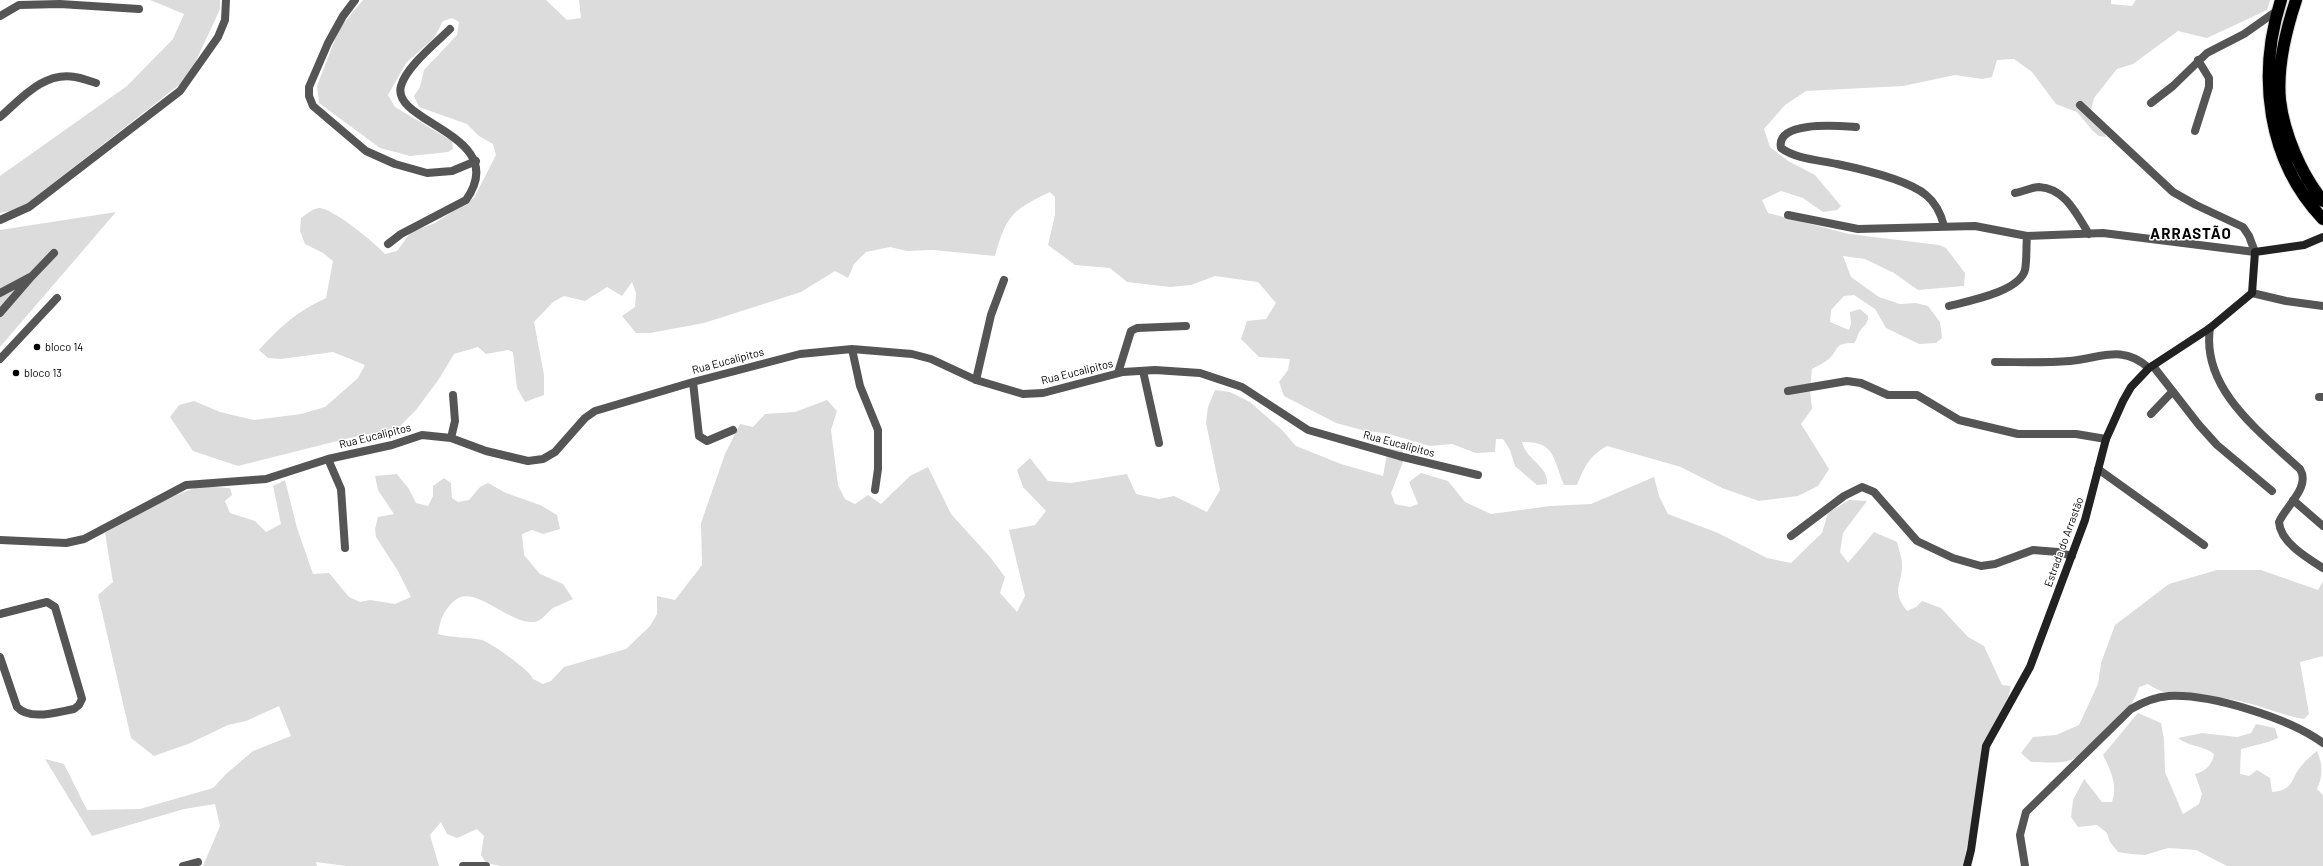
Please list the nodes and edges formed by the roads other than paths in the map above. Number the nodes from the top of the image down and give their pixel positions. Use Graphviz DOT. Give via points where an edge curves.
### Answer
graph roads {
  1 [pos="226,0"];
  2 [pos="355,0"];
  3 [pos="2296,0"];
  4 [pos="19,2"];
  5 [pos="2280,5"];
  6 [pos="139,9"];
  7 [pos="0,16"];
  8 [pos="450,29"];
  9 [pos="2198,60"];
  10 [pos="96,83"];
  11 [pos="2151,103"];
  12 [pos="2080,105"];
  13 [pos="0,117"];
  14 [pos="1856,127"];
  15 [pos="2195,131"];
  16 [pos="476,161"];
  17 [pos="2015,193"];
  18 [pos="2323,200"];
  19 [pos="1788,215"];
  20 [pos="2323,219"];
  21 [pos="0,220"];
  22 [pos="1944,226"];
  23 [pos="2089,234"];
  24 [pos="2027,236"];
  25 [pos="2323,237"];
  26 [pos="388,244"];
  27 [pos="2255,252"];
  28 [pos="54,253"];
  29 [pos="32,276"];
  30 [pos="1004,280"];
  31 [pos="0,293"];
  32 [pos="2252,293"];
  33 [pos="56,298"];
  34 [pos="1949,306"];
  35 [pos="2323,306"];
  36 [pos="0,313"];
  37 [pos="1186,326"];
  38 [pos="2210,328"];
  39 [pos="852,349"];
  40 [pos="0,359"];
  41 [pos="1995,362"];
  42 [pos="2151,367"];
  43 [pos="1143,370"];
  44 [pos="1118,373"];
  45 [pos="976,380"];
  46 [pos="693,382"];
  47 [pos="1788,391"];
  48 [pos="2172,392"];
  49 [pos="453,395"];
  50 [pos="2151,414"];
  51 [pos="733,430"];
  52 [pos="451,438"];
  53 [pos="2106,439"];
  54 [pos="1159,443"];
  55 [pos="328,460"];
  56 [pos="2098,469"];
  57 [pos="1478,475"];
  58 [pos="875,490"];
  59 [pos="2272,491"];
  60 [pos="2293,500"];
  61 [pos="2323,526"];
  62 [pos="1791,536"];
  63 [pos="0,540"];
  64 [pos="2204,545"];
  65 [pos="345,548"];
  66 [pos="2072,556"];
  67 [pos="2323,568"];
  68 [pos="0,614"];
  69 [pos="0,657"];
  70 [pos="2323,743"];
  71 [pos="198,862"];
  72 [pos="183,866"];
  73 [pos="463,866"];
  74 [pos="486,866"];
  75 [pos="1967,866"];
  76 [pos="2025,866"];
  1 -- 21 [label="street" via="225,20 218,37 180,91 28,207"];
  2 -- 16 [label="street" via="328,43 309,87 313,106 366,151 395,164 426,173 452,171"];
  3 -- 18 [label="highway" via="2286,36 2280,99 2286,127 2300,164"];
  4 -- 6 [label="street"];
  4 -- 7 [label="street"];
  5 -- 9 [label="street" via="2244,34"];
  5 -- 20 [label="highway" via="2271,45 2268,80 2270,114 2298,188"];
  8 -- 16 [label="street" via="404,76 400,88 402,98 410,109 455,139"];
  9 -- 11 [label="street" via="2173,86"];
  9 -- 15 [label="street" via="2209,78 2209,87"];
  10 -- 13 [label="street" via="74,76 56,77 39,84"];
  12 -- 27 [label="street" via="2173,192 2196,206 2242,227 2249,236"];
  14 -- 22 [label="street" via="1820,124 1792,131 1780,142 1781,148 1793,154 1863,170 1914,187 1934,203 1941,214"];
  16 -- 26 [label="street" via="473,191 466,200 401,234"];
  17 -- 23 [label="street" via="2039,187 2054,191 2069,201"];
  19 -- 22 [label="street" via="1858,229"];
  22 -- 24 [label="street" via="1975,226"];
  23 -- 24 [label="street"];
  23 -- 27 [label="street" via="2103,233"];
  24 -- 34 [label="street" via="2025,271 2011,286 1997,293"];
  25 -- 27 [label="street" via="2304,245"];
  27 -- 32 [label="street"];
  28 -- 29 [label="street"];
  29 -- 31 [label="street"];
  29 -- 36 [label="street"];
  30 -- 45 [label="street" via="990,315"];
  32 -- 35 [label="street"];
  32 -- 38 [label="street, Estrada do Arrastão"];
  33 -- 40 [label="street"];
  37 -- 44 [label="street" via="1137,328 1131,331"];
  38 -- 42 [label="street, Estrada do Arrastão"];
  38 -- 60 [label="street" via="2209,355 2227,395 2302,473 2302,485"];
  39 -- 45 [label="street, Rua Eucalipitos" via="912,354 931,359"];
  39 -- 46 [label="street, Rua Eucalipitos" via="800,354"];
  39 -- 58 [label="street" via="860,386 878,430"];
  41 -- 42 [label="street" via="2070,361 2103,354 2122,354"];
  42 -- 48 [label="street"];
  42 -- 53 [label="street, Estrada do Arrastão" via="2123,401"];
  43 -- 44 [label="street, Rua Eucalipitos"];
  43 -- 54 [label="street"];
  43 -- 57 [label="street, Rua Eucalipitos" via="1200,373 1242,387 1308,430"];
  44 -- 45 [label="street, Rua Eucalipitos" via="1043,393 1022,394"];
  46 -- 51 [label="street" via="699,436 707,441"];
  46 -- 52 [label="street, Rua Eucalipitos" via="595,411 585,418 555,452 543,459 528,461 486,451"];
  47 -- 53 [label="street" via="1847,381 1861,383 1888,395 1917,395 1959,420 2011,432 2076,434"];
  48 -- 50 [label="street"];
  48 -- 59 [label="street" via="2217,445"];
  49 -- 52 [label="street" via="455,421"];
  52 -- 55 [label="street, Rua Eucalipitos" via="422,435"];
  53 -- 56 [label="street, Estrada do Arrastão"];
  55 -- 63 [label="street, Rua Eucalipitos" via="266,479 186,485 84,539 66,543"];
  55 -- 65 [label="street" via="341,489"];
  56 -- 64 [label="street"];
  56 -- 66 [label="street, Estrada do Arrastão" via="2088,513"];
  60 -- 61 [label="street"];
  60 -- 67 [label="street" via="2282,516 2280,528 2285,538"];
  62 -- 66 [label="street" via="1844,496 1862,487 1874,492 1917,541 1960,560 1981,566 1995,564 2033,550"];
  66 -- 75 [label="street, Estrada do Arrastão" via="2030,667 1986,746"];
  68 -- 69 [label="street" via="47,602 52,603 82,699 79,705 74,710 28,715 21,712"];
  70 -- 76 [label="street" via="2269,714 2200,698 2169,696 2147,700 2131,709 2026,812 2020,835"];
  71 -- 72 [label="street"];
  73 -- 74 [label="street"];
}
